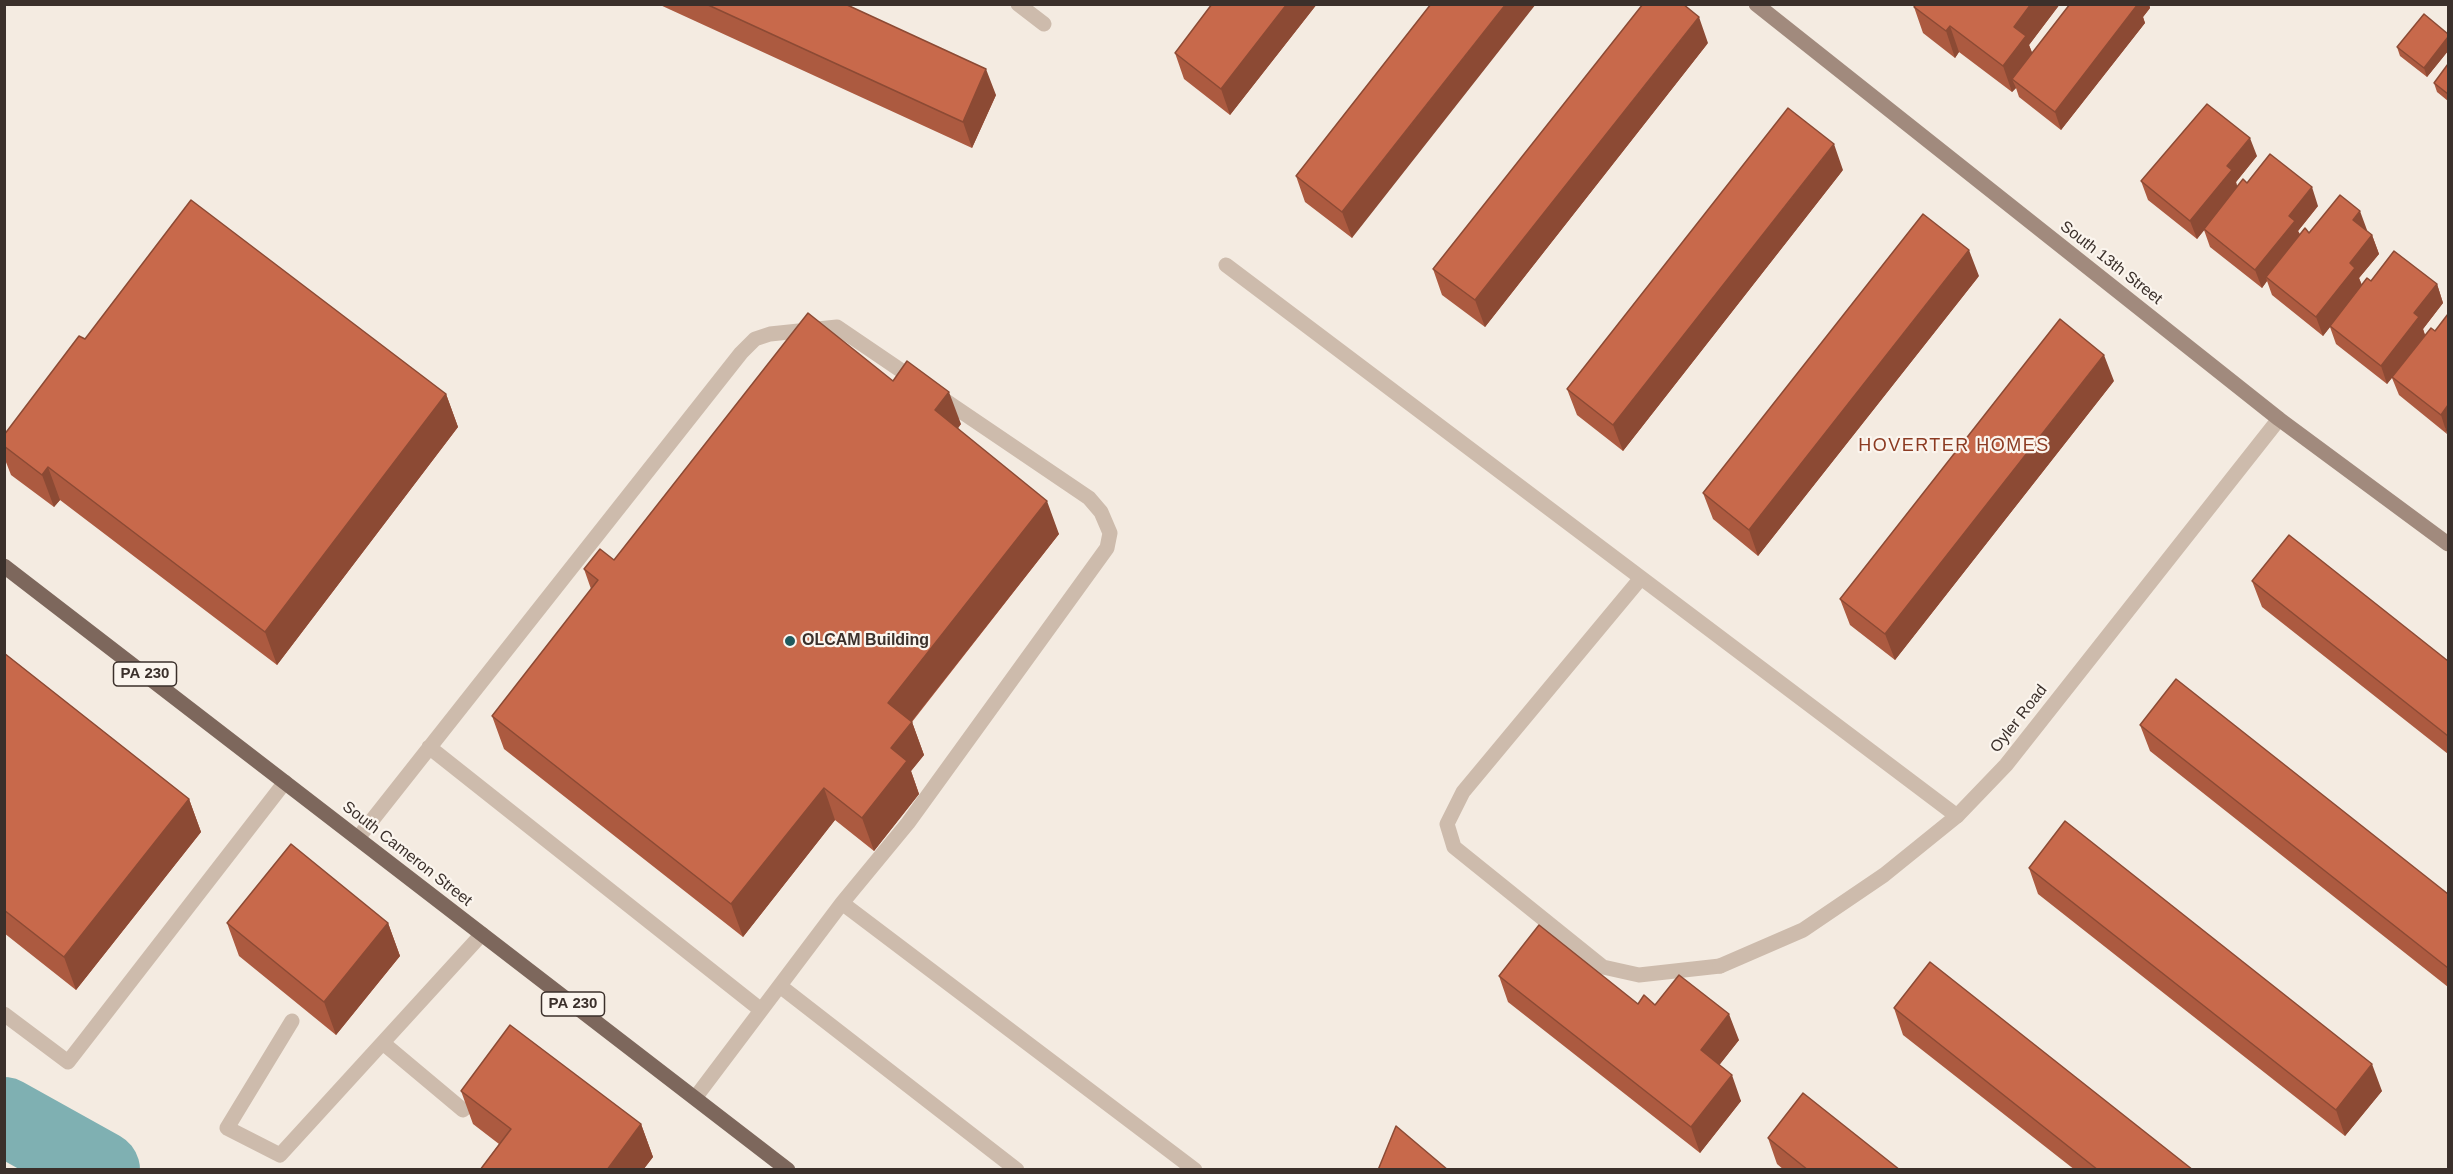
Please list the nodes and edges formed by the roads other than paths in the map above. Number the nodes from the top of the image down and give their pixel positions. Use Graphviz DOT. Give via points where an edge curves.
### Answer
graph roads {
  1 [pos="1018,4"];
  2 [pos="1756,4"];
  3 [pos="1044,24"];
  4 [pos="1226,265"];
  5 [pos="2279,419"];
  6 [pos="2448,544"];
  7 [pos="4,566"];
  8 [pos="1641,578"];
  9 [pos="429,747"];
  10 [pos="285,782"];
  11 [pos="1957,816"];
  12 [pos="358,838"];
  13 [pos="842,903"];
  14 [pos="482,934"];
  15 [pos="780,986"];
  16 [pos="761,1010"];
  17 [pos="4,1014"];
  18 [pos="292,1021"];
  19 [pos="383,1043"];
  20 [pos="695,1098"];
  21 [pos="463,1110"];
  22 [pos="788,1170"];
  23 [pos="1017,1170"];
  24 [pos="1195,1170"];
  1 -- 3 [label="street"];
  2 -- 5 [label="street, South 13th Street"];
  4 -- 8 [label="street"];
  5 -- 6 [label="street, South 13th Street"];
  5 -- 11 [label="street, Oyler Road" via="2006,765"];
  7 -- 10 [label="main road, South Cameron Street / PA 230"];
  8 -- 11 [label="street"];
  8 -- 11 [label="street, Oyler Road" via="1463,792 1447,824 1454,848 1603,967 1639,975 1720,966 1803,930 1884,875"];
  9 -- 12 [label="street"];
  9 -- 13 [label="street" via="755,339 837,327 1089,498 1101,512 1110,533 1107,548 1097,563 908,823"];
  9 -- 16 [label="street"];
  10 -- 12 [label="main road, South Cameron Street / PA 230"];
  10 -- 17 [label="street" via="68,1062"];
  12 -- 14 [label="main road, South Cameron Street / PA 230"];
  13 -- 15 [label="street"];
  13 -- 24 [label="street"];
  14 -- 19 [label="street"];
  14 -- 20 [label="main road, South Cameron Street / PA 230"];
  15 -- 16 [label="street"];
  15 -- 23 [label="street"];
  16 -- 20 [label="street"];
  18 -- 19 [label="street" via="227,1128 280,1155"];
  19 -- 21 [label="street"];
  20 -- 22 [label="main road, South Cameron Street / PA 230"];
}
